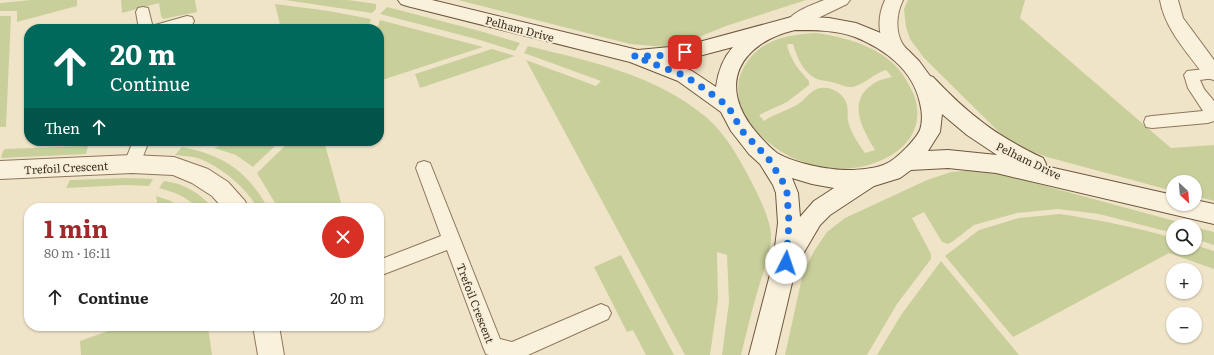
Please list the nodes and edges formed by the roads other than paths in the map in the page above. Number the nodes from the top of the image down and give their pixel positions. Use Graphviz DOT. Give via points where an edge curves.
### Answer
graph roads {
  1 [pos="407,0"];
  2 [pos="841,0"];
  3 [pos="894,0"];
  4 [pos="1169,0"];
  5 [pos="143,12"];
  6 [pos="187,21"];
  7 [pos="795,23"];
  8 [pos="145,24"];
  9 [pos="177,24"];
  10 [pos="774,28"];
  11 [pos="634,56"];
  12 [pos="912,66"];
  13 [pos="1213,73"];
  14 [pos="728,106"];
  15 [pos="1152,122"];
  16 [pos="139,146"];
  17 [pos="768,158"];
  18 [pos="907,161"];
  19 [pos="132,164"];
  20 [pos="424,168"];
  21 [pos="0,170"];
  22 [pos="866,179"];
  23 [pos="1071,180"];
  24 [pos="233,203"];
  25 [pos="1214,214"];
  26 [pos="452,240"];
  27 [pos="786,263"];
  28 [pos="384,266"];
  29 [pos="601,313"];
  30 [pos="267,331"];
  31 [pos="271,355"];
  32 [pos="762,355"];
  1 -- 11 [label="street, Pelham Drive"];
  2 -- 7 [label="street"];
  3 -- 12 [label="street" via="889,15 889,32 893,43"];
  4 -- 13 [label="street" via="1174,20"];
  5 -- 8 [label="lane"];
  6 -- 9 [label="lane"];
  7 -- 10 [label="street"];
  7 -- 12 [label="street" via="820,23 848,28 880,41"];
  10 -- 11 [label="street, Pelham Drive" via="696,50 656,56"];
  10 -- 14 [label="street" via="748,42 731,64 726,85"];
  11 -- 14 [label="street, Pelham Drive" via="685,76"];
  12 -- 18 [label="street" via="930,99 933,115 928,139"];
  12 -- 23 [label="street, Pelham Drive" via="955,114 982,135 1013,154"];
  13 -- 15 [label="lane" via="1192,75 1190,78 1211,109 1208,117"];
  14 -- 17 [label="street" via="742,131"];
  16 -- 19 [label="lane"];
  17 -- 22 [label="street" via="824,178"];
  17 -- 27 [label="street" via="787,193 789,223"];
  18 -- 22 [label="street" via="892,171"];
  18 -- 23 [label="street, Pelham Drive" via="936,158 964,160"];
  19 -- 21 [label="street, Trefoil Crescent"];
  19 -- 24 [label="street, Trefoil Crescent" via="174,166 200,176 220,189"];
  20 -- 26 [label="lane, Trefoil Crescent"];
  22 -- 27 [label="street" via="822,208 812,218"];
  23 -- 25 [label="street, Pelham Drive"];
  26 -- 28 [label="lane"];
  26 -- 29 [label="lane, Trefoil Crescent" via="493,347 512,352"];
  27 -- 32 [label="street"];
  30 -- 31 [label="street"];
}
